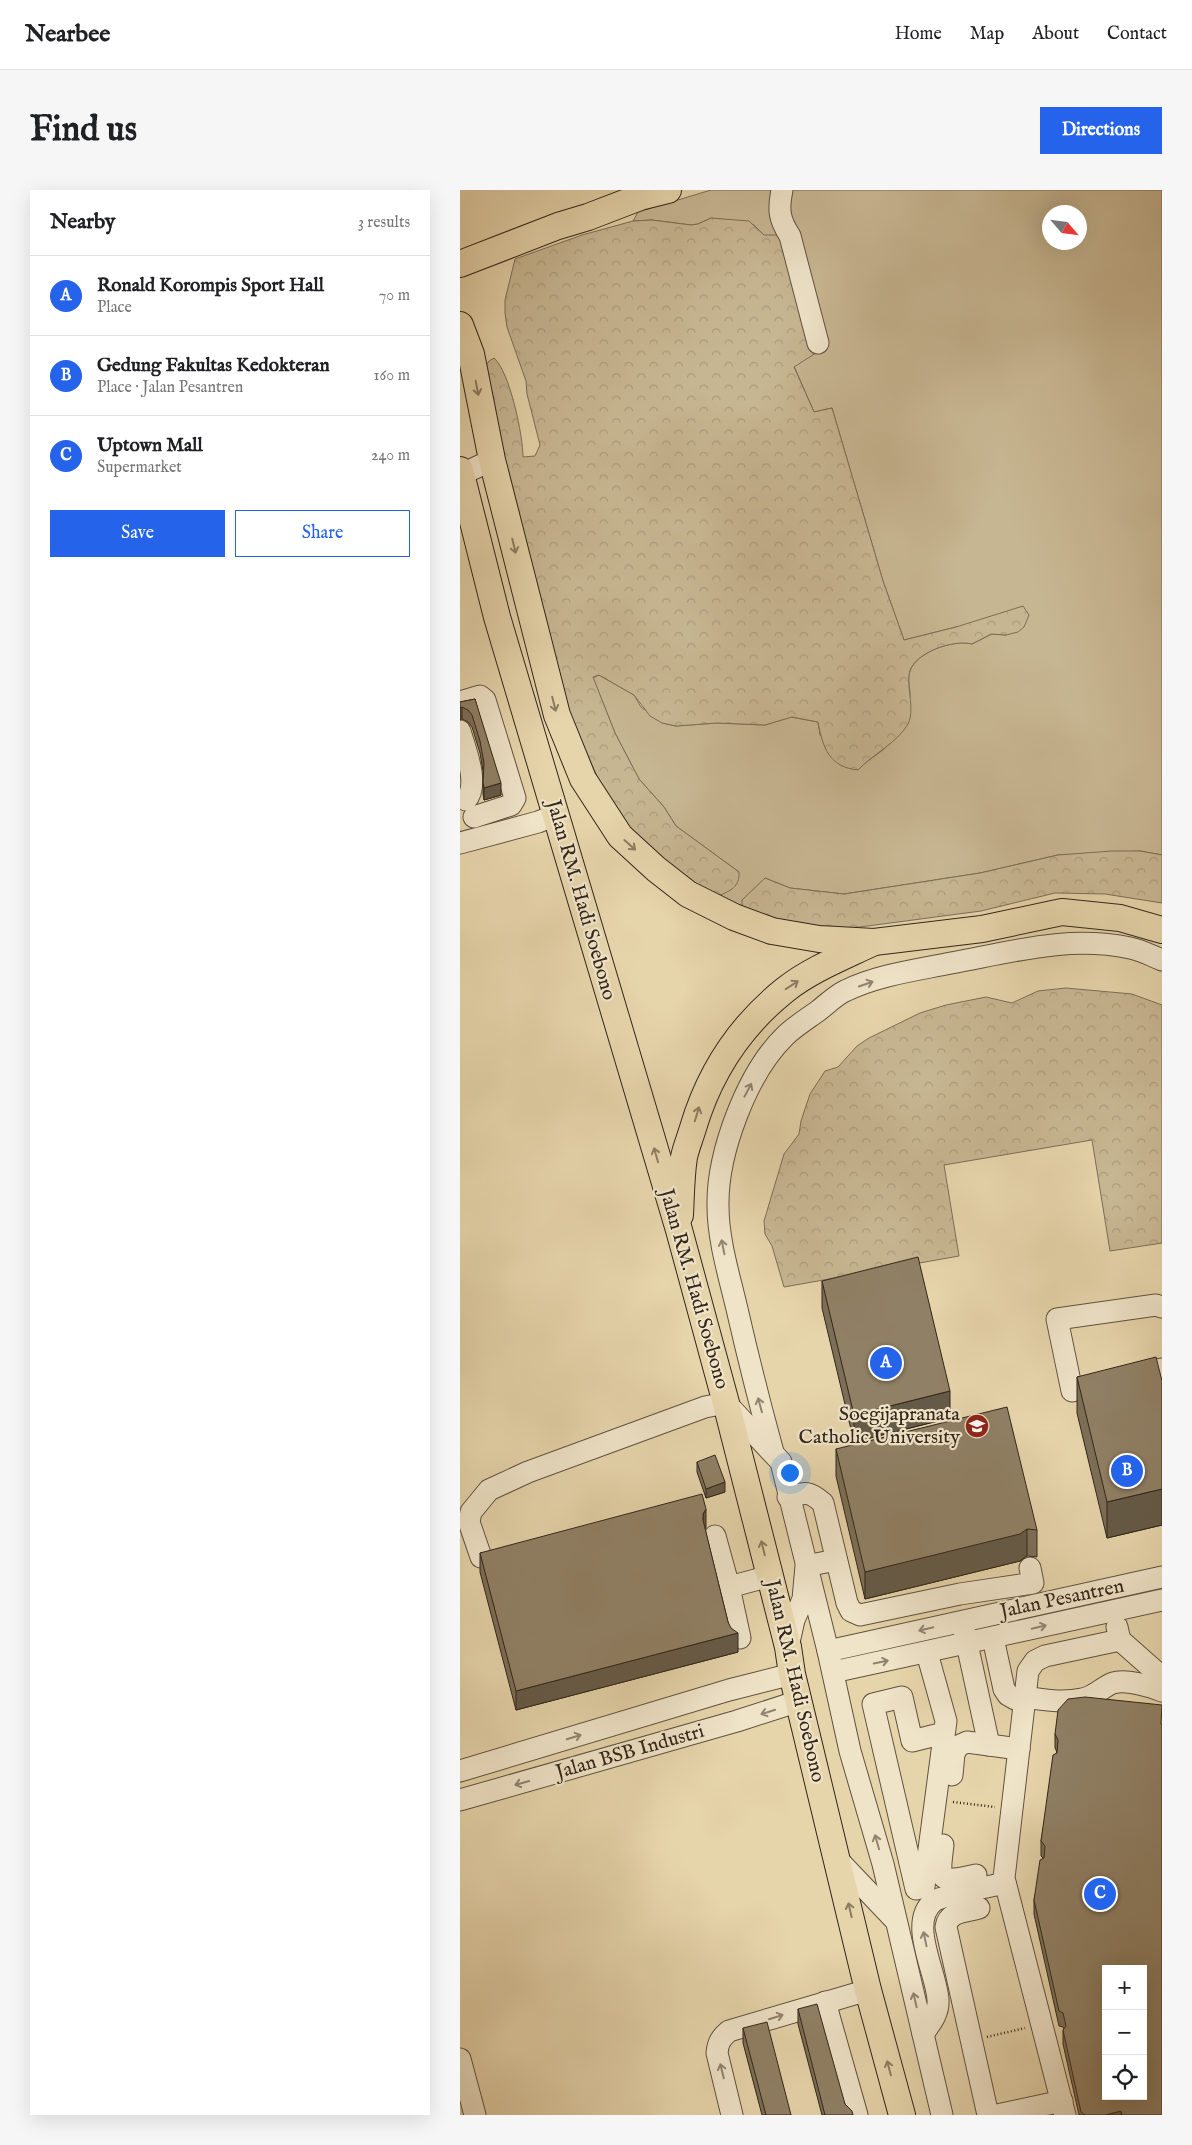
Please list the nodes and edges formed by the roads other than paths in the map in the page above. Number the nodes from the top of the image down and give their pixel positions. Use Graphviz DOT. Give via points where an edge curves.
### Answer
graph roads {
  1 [pos="668,190"];
  2 [pos="782,190"];
  3 [pos="460,264"];
  4 [pos="461,327"];
  5 [pos="818,343"];
  6 [pos="492,460"];
  7 [pos="460,473"];
  8 [pos="460,702"];
  9 [pos="460,731"];
  10 [pos="501,753"];
  11 [pos="469,760"];
  12 [pos="467,806"];
  13 [pos="556,815"];
  14 [pos="470,840"];
  15 [pos="1162,930"];
  16 [pos="874,942"];
  17 [pos="1162,960"];
  18 [pos="679,1230"];
  19 [pos="1162,1307"];
  20 [pos="1162,1369"];
  21 [pos="726,1402"];
  22 [pos="773,1452"];
  23 [pos="788,1497"];
  24 [pos="715,1536"];
  25 [pos="481,1557"];
  26 [pos="836,1560"];
  27 [pos="806,1566"];
  28 [pos="1030,1568"];
  29 [pos="770,1576"];
  30 [pos="1162,1578"];
  31 [pos="729,1587"];
  32 [pos="1111,1600"];
  33 [pos="1162,1600"];
  34 [pos="962,1620"];
  35 [pos="740,1638"];
  36 [pos="993,1638"];
  37 [pos="1120,1640"];
  38 [pos="966,1644"];
  39 [pos="788,1648"];
  40 [pos="828,1651"];
  41 [pos="927,1653"];
  42 [pos="833,1672"];
  43 [pos="792,1674"];
  44 [pos="1162,1677"];
  45 [pos="1162,1691"];
  46 [pos="1020,1698"];
  47 [pos="799,1701"];
  48 [pos="609,1726"];
  49 [pos="944,1733"];
  50 [pos="989,1745"];
  51 [pos="1019,1749"];
  52 [pos="618,1755"];
  53 [pos="460,1771"];
  54 [pos="460,1800"];
  55 [pos="838,1860"];
  56 [pos="976,1875"];
  57 [pos="1005,1883"];
  58 [pos="979,1908"];
  59 [pos="896,1921"];
  60 [pos="868,1990"];
  61 [pos="825,2002"];
  62 [pos="923,2034"];
  63 [pos="460,2059"];
  64 [pos="1063,2108"];
  65 [pos="475,2115"];
  66 [pos="732,2115"];
  67 [pos="857,2115"];
  68 [pos="902,2115"];
  69 [pos="942,2115"];
  70 [pos="988,2115"];
  71 [pos="997,2115"];
  1 -- 3 [label="main road" via="558,226"];
  2 -- 5 [label="street" via="781,221 793,245"];
  4 -- 6 [label="main road, Jalan RM. Hadi Soebono, one-way" via="471,354"];
  6 -- 7 [label="street"];
  6 -- 16 [label="main road, Jalan RM. Hadi Soebono, one-way" via="557,715 582,780 620,836 688,894 734,917 772,931 819,939"];
  7 -- 13 [label="main road, Jalan RM. Hadi Soebono" via="497,617"];
  8 -- 10 [label="street" via="483,698"];
  9 -- 11 [label="street"];
  10 -- 11 [label="street"];
  10 -- 12 [label="street" via="515,801 512,805"];
  11 -- 12 [label="street" via="472,787"];
  12 -- 14 [label="street"];
  13 -- 14 [label="street"];
  18 -- 13 [label="main road, Jalan RM. Hadi Soebono, one-way"];
  15 -- 16 [label="main road, Jalan RM. Hadi Soebono" via="1120,918 1062,912 982,929"];
  18 -- 16 [label="main road, one-way" via="684,1156 700,1102 719,1065 756,1016 785,989"];
  22 -- 17 [label="street, one-way" via="729,1278 718,1206 722,1166 741,1104 767,1059 785,1036 844,991 881,978 931,967 1049,944 1089,942 1132,948"];
  18 -- 21 [label="main road, Jalan RM. Hadi Soebono"];
  19 -- 20 [label="street" via="1156,1305 1057,1319 1072,1391"];
  21 -- 22 [label="street" via="760,1442"];
  21 -- 25 [label="street" via="528,1472 489,1490 471,1512 469,1522"];
  29 -- 21 [label="main road, Jalan RM. Hadi Soebono, one-way"];
  22 -- 23 [label="street" via="781,1462"];
  23 -- 26 [label="street" via="806,1492 823,1503"];
  23 -- 27 [label="street"];
  24 -- 31 [label="street"];
  26 -- 27 [label="street"];
  26 -- 28 [label="street" via="846,1603 851,1611 860,1615 960,1594 1033,1584"];
  27 -- 39 [label="street" via="803,1598"];
  27 -- 40 [label="street"];
  29 -- 31 [label="street"];
  29 -- 39 [label="main road, Jalan RM. Hadi Soebono"];
  30 -- 32 [label="street, Jalan Pesantren"];
  31 -- 35 [label="street"];
  32 -- 33 [label="street, Jalan Pesantren"];
  32 -- 34 [label="street, Jalan Pesantren"];
  36 -- 32 [label="street, Jalan Pesantren, one-way"];
  32 -- 37 [label="street"];
  34 -- 38 [label="street"];
  34 -- 40 [label="street, Jalan Pesantren, one-way"];
  36 -- 38 [label="street, Jalan Pesantren"];
  36 -- 46 [label="street" via="1004,1689 1008,1695"];
  37 -- 44 [label="street"];
  37 -- 46 [label="street" via="1045,1656 1036,1661 1028,1670"];
  38 -- 41 [label="street, Jalan Pesantren"];
  38 -- 50 [label="street"];
  39 -- 43 [label="main road, Jalan RM. Hadi Soebono"];
  40 -- 42 [label="street"];
  42 -- 41 [label="street, Jalan Pesantren, one-way"];
  41 -- 49 [label="street" via="946,1721"];
  59 -- 42 [label="street, one-way" via="850,1751"];
  43 -- 47 [label="main road, Jalan RM. Hadi Soebono"];
  43 -- 48 [label="street, Jalan BSB Industri"];
  45 -- 46 [label="street" via="1113,1683 1083,1699 1057,1702"];
  46 -- 51 [label="street"];
  47 -- 52 [label="street, Jalan BSB Industri, one-way"];
  47 -- 55 [label="main road, Jalan RM. Hadi Soebono"];
  48 -- 52 [label="street"];
  53 -- 48 [label="street, Jalan BSB Industri, one-way"];
  49 -- 49 [label="street" via="912,1741 902,1697 872,1704 916,1889 924,1887"];
  50 -- 51 [label="street"];
  50 -- 56 [label="street" via="967,1742 958,1746 954,1754 940,1872 950,1881"];
  51 -- 57 [label="street"];
  52 -- 54 [label="street, Jalan BSB Industri, one-way"];
  55 -- 59 [label="street"];
  60 -- 55 [label="main road, Jalan RM. Hadi Soebono, one-way"];
  62 -- 57 [label="street, one-way" via="936,2014 938,2000 923,1932 926,1909 936,1900"];
  57 -- 64 [label="street"];
  58 -- 70 [label="street" via="952,1915 946,1927"];
  62 -- 59 [label="street, one-way"];
  60 -- 61 [label="street"];
  68 -- 60 [label="main road, Jalan RM. Hadi Soebono, one-way"];
  66 -- 61 [label="street, one-way" via="717,2053 722,2036 729,2031"];
  61 -- 67 [label="street"];
  62 -- 69 [label="street"];
  63 -- 65 [label="street"];
  64 -- 71 [label="street"];
}
